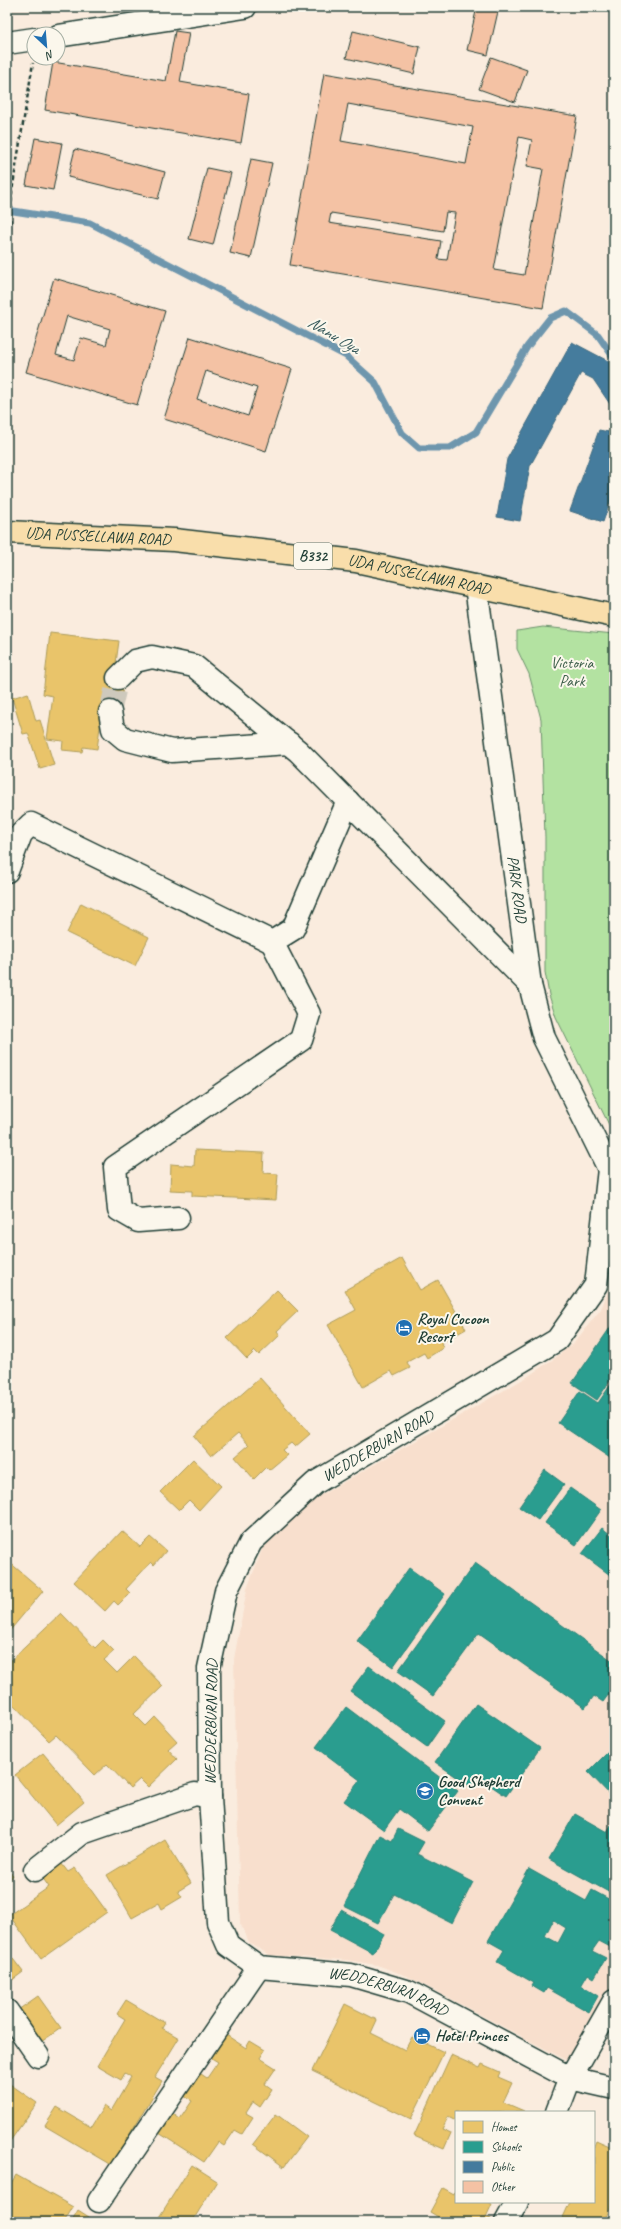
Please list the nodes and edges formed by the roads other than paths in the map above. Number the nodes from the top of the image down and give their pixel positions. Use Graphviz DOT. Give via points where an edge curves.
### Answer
graph roads {
  1 [pos="245,7"];
  2 [pos="66,35"];
  3 [pos="26,40"];
  4 [pos="7,43"];
  5 [pos="7,532"];
  6 [pos="476,586"];
  7 [pos="614,616"];
  8 [pos="118,678"];
  9 [pos="110,712"];
  10 [pos="289,743"];
  11 [pos="348,802"];
  12 [pos="7,871"];
  13 [pos="272,942"];
  14 [pos="530,985"];
  15 [pos="611,1173"];
  16 [pos="178,1218"];
  17 [pos="210,1797"];
  18 [pos="34,1870"];
  19 [pos="259,1967"];
  20 [pos="614,2001"];
  21 [pos="7,2010"];
  22 [pos="38,2056"];
  23 [pos="570,2078"];
  24 [pos="614,2088"];
  25 [pos="557,2111"];
  26 [pos="99,2201"];
  27 [pos="516,2203"];
  28 [pos="506,2222"];
  1 -- 2 [label="street"];
  3 -- 4 [label="street"];
  5 -- 6 [label="main road, UDA PUSSELLAWA ROAD / B332" via="174,540 264,550 356,561"];
  6 -- 7 [label="main road, UDA PUSSELLAWA ROAD / B332"];
  6 -- 14 [label="street, PARK ROAD"];
  8 -- 10 [label="street" via="135,660 152,657 194,666"];
  9 -- 10 [label="street" via="114,729 125,739 172,751"];
  10 -- 11 [label="street"];
  11 -- 13 [label="street" via="293,929"];
  11 -- 14 [label="street"];
  12 -- 13 [label="street" via="21,834 31,824"];
  13 -- 16 [label="street" via="309,1014 301,1040 115,1167 119,1210 138,1221"];
  14 -- 15 [label="street, PARK ROAD" via="544,1038"];
  15 -- 17 [label="street, WEDDERBURN ROAD" via="596,1284 557,1340 315,1483 251,1542 226,1590 209,1668"];
  17 -- 18 [label="street" via="195,1794 82,1833"];
  17 -- 19 [label="street, WEDDERBURN ROAD" via="218,1922 228,1944"];
  19 -- 23 [label="street, WEDDERBURN ROAD" via="351,1975 409,1992"];
  19 -- 26 [label="street"];
  20 -- 23 [label="street"];
  21 -- 22 [label="street"];
  23 -- 24 [label="street, WEDDERBURN ROAD"];
  23 -- 25 [label="street"];
  27 -- 28 [label="street"];
}
